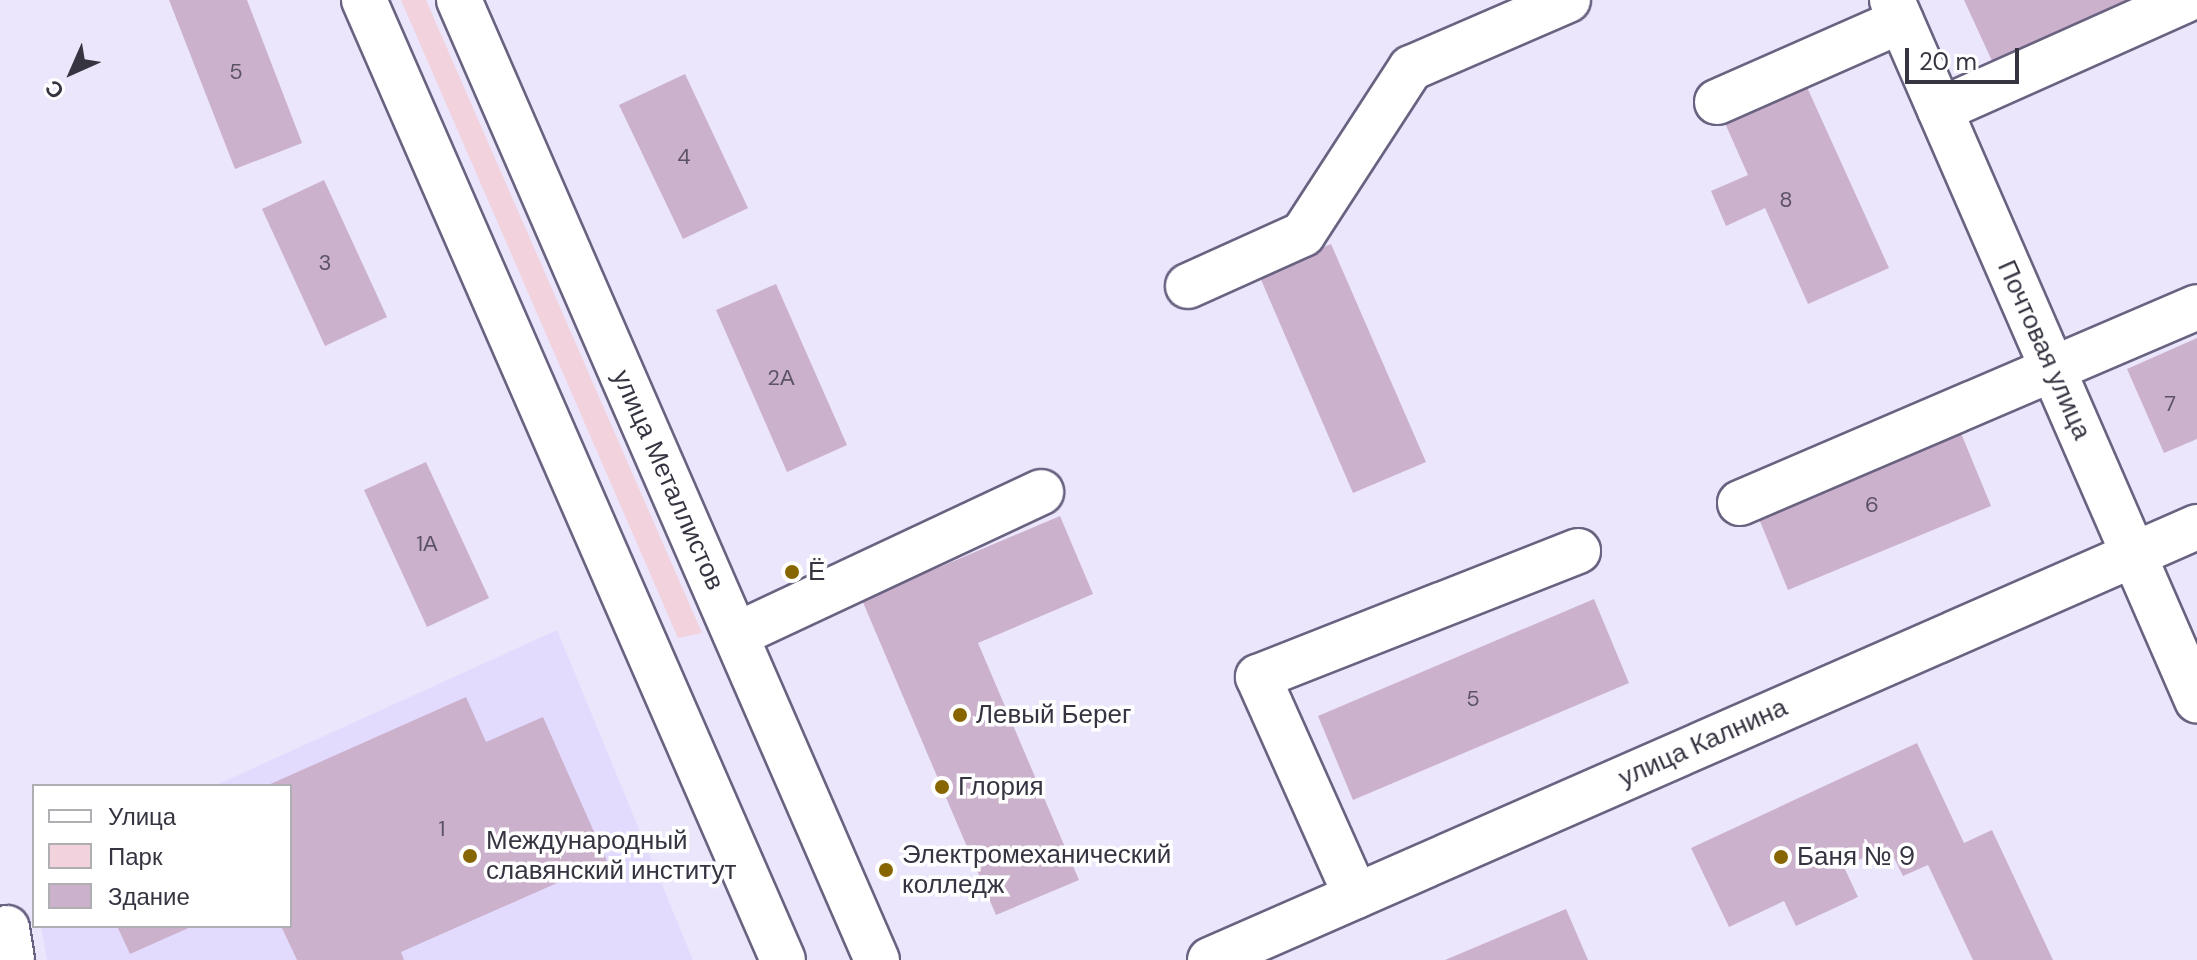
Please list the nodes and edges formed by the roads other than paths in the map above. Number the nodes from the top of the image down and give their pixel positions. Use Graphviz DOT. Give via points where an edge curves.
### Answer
graph roads {
  1 [pos="364,0"];
  2 [pos="459,0"];
  3 [pos="1568,0"];
  4 [pos="2186,0"];
  5 [pos="1896,10"];
  6 [pos="1717,102"];
  7 [pos="1940,110"];
  8 [pos="1188,286"];
  9 [pos="2197,307"];
  10 [pos="2054,371"];
  11 [pos="1041,492"];
  12 [pos="1740,503"];
  13 [pos="2197,527"];
  14 [pos="1578,551"];
  15 [pos="2134,554"];
  16 [pos="736,635"];
  17 [pos="2197,700"];
  18 [pos="1356,896"];
  19 [pos="783,960"];
  20 [pos="877,960"];
  21 [pos="1210,960"];
  1 -- 19 [label="street"];
  2 -- 16 [label="street, улица Металлистов"];
  3 -- 8 [label="street" via="1411,68 1303,234"];
  4 -- 7 [label="street"];
  5 -- 6 [label="street"];
  5 -- 7 [label="street, Почтовая улица"];
  7 -- 10 [label="street, Почтовая улица"];
  9 -- 10 [label="street"];
  10 -- 12 [label="street"];
  10 -- 15 [label="street, Почтовая улица"];
  11 -- 16 [label="street"];
  13 -- 15 [label="street, улица Калнина"];
  14 -- 18 [label="street" via="1258,677"];
  15 -- 17 [label="street, Почтовая улица"];
  15 -- 18 [label="street, улица Калнина"];
  16 -- 20 [label="street, улица Металлистов"];
  18 -- 21 [label="street, улица Калнина"];
}
